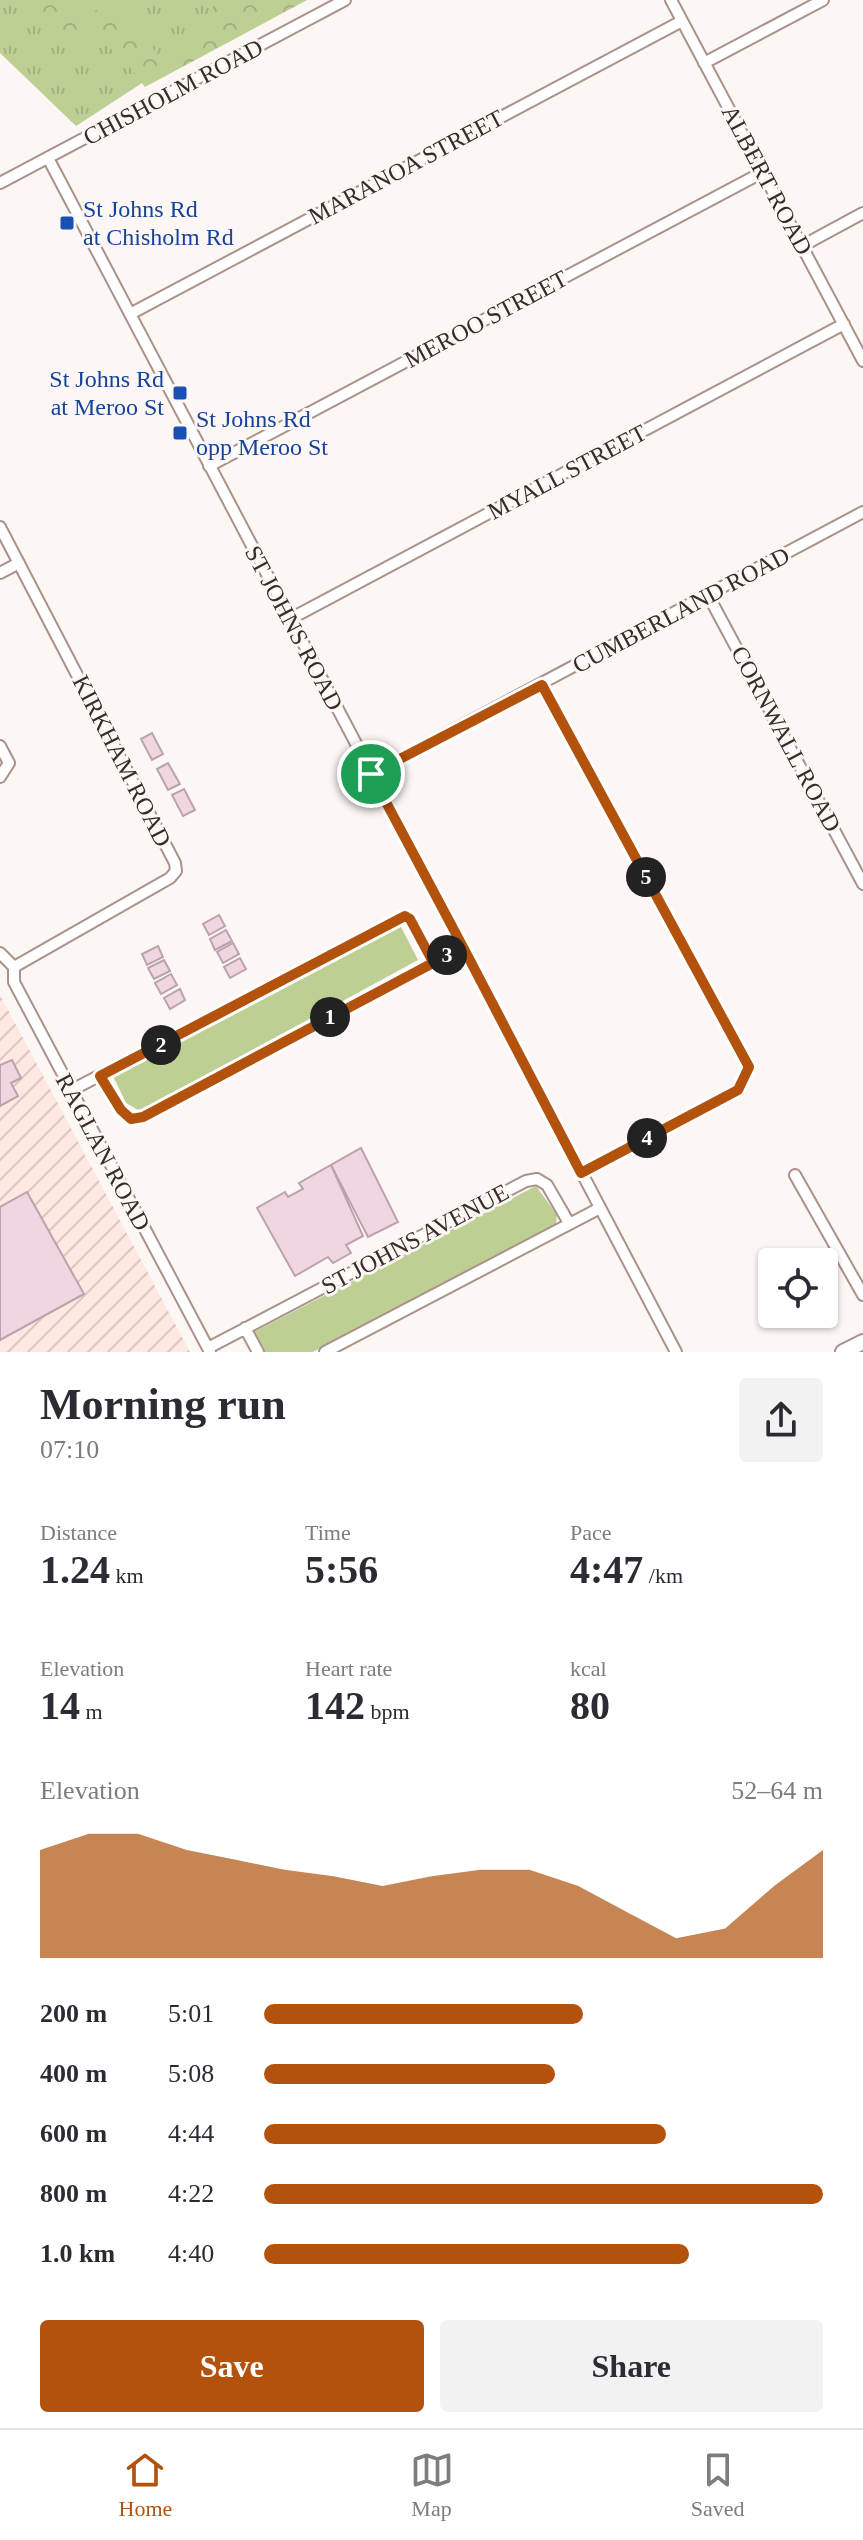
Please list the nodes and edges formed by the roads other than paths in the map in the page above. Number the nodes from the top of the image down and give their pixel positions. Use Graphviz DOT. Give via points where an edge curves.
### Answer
graph roads {
  1 [pos="345,0"];
  2 [pos="671,0"];
  3 [pos="823,0"];
  4 [pos="682,21"];
  5 [pos="704,63"];
  6 [pos="48,158"];
  7 [pos="763,172"];
  8 [pos="0,183"];
  9 [pos="863,213"];
  10 [pos="802,246"];
  11 [pos="130,314"];
  12 [pos="844,324"];
  13 [pos="863,361"];
  14 [pos="209,466"];
  15 [pos="863,512"];
  16 [pos="0,527"];
  17 [pos="19,563"];
  18 [pos="0,573"];
  19 [pos="708,595"];
  20 [pos="290,619"];
  21 [pos="542,685"];
  22 [pos="0,746"];
  23 [pos="371,774"];
  24 [pos="0,777"];
  25 [pos="863,884"];
  26 [pos="463,947"];
  27 [pos="0,953"];
  28 [pos="433,962"];
  29 [pos="14,967"];
  30 [pos="100,1076"];
  31 [pos="70,1091"];
  32 [pos="581,1173"];
  33 [pos="795,1175"];
  34 [pos="600,1208"];
  35 [pos="569,1223"];
  36 [pos="863,1295"];
  37 [pos="245,1328"];
  38 [pos="863,1342"];
  39 [pos="209,1350"];
  40 [pos="258,1352"];
  41 [pos="325,1352"];
  42 [pos="676,1352"];
  43 [pos="843,1352"];
  1 -- 6 [label="street, CHISHOLM ROAD"];
  2 -- 4 [label="street, ALBERT ROAD"];
  3 -- 5 [label="street"];
  4 -- 5 [label="street, ALBERT ROAD"];
  4 -- 11 [label="street, MARANOA STREET"];
  5 -- 7 [label="street, ALBERT ROAD"];
  6 -- 8 [label="street, CHISHOLM ROAD"];
  6 -- 11 [label="street, ST JOHNS ROAD"];
  7 -- 10 [label="street, ALBERT ROAD"];
  7 -- 14 [label="street, MEROO STREET"];
  9 -- 10 [label="street"];
  10 -- 12 [label="street, ALBERT ROAD"];
  11 -- 14 [label="street, ST JOHNS ROAD"];
  12 -- 13 [label="street, ALBERT ROAD"];
  12 -- 20 [label="street, MYALL STREET"];
  14 -- 20 [label="street, ST JOHNS ROAD"];
  15 -- 19 [label="street, CUMBERLAND ROAD"];
  16 -- 17 [label="street, KIRKHAM ROAD"];
  17 -- 18 [label="street"];
  17 -- 29 [label="street, KIRKHAM ROAD" via="176,871"];
  19 -- 21 [label="street, CUMBERLAND ROAD"];
  19 -- 25 [label="street, CORNWALL ROAD"];
  20 -- 23 [label="street, ST JOHNS ROAD"];
  21 -- 23 [label="street, CUMBERLAND ROAD"];
  21 -- 32 [label="street" via="749,1067 738,1090"];
  22 -- 24 [label="street" via="9,763"];
  23 -- 26 [label="street, ST JOHNS ROAD"];
  26 -- 28 [label="street"];
  26 -- 32 [label="street, ST JOHNS ROAD"];
  27 -- 29 [label="street, RAGLAN ROAD"];
  28 -- 30 [label="street" via="143,1117 131,1119 121,1110"];
  28 -- 30 [label="street" via="405,916"];
  29 -- 31 [label="street, RAGLAN ROAD" via="14,982"];
  30 -- 31 [label="street"];
  31 -- 39 [label="street, RAGLAN ROAD"];
  32 -- 34 [label="street, ST JOHNS ROAD"];
  33 -- 36 [label="street"];
  34 -- 35 [label="street"];
  34 -- 42 [label="street, ST JOHNS ROAD"];
  35 -- 37 [label="street, ST JOHNS AVENUE" via="547,1185 537,1179 526,1181"];
  35 -- 41 [label="street"];
  37 -- 39 [label="street, ST JOHNS AVENUE"];
  37 -- 40 [label="street"];
  38 -- 43 [label="main road"];
}
